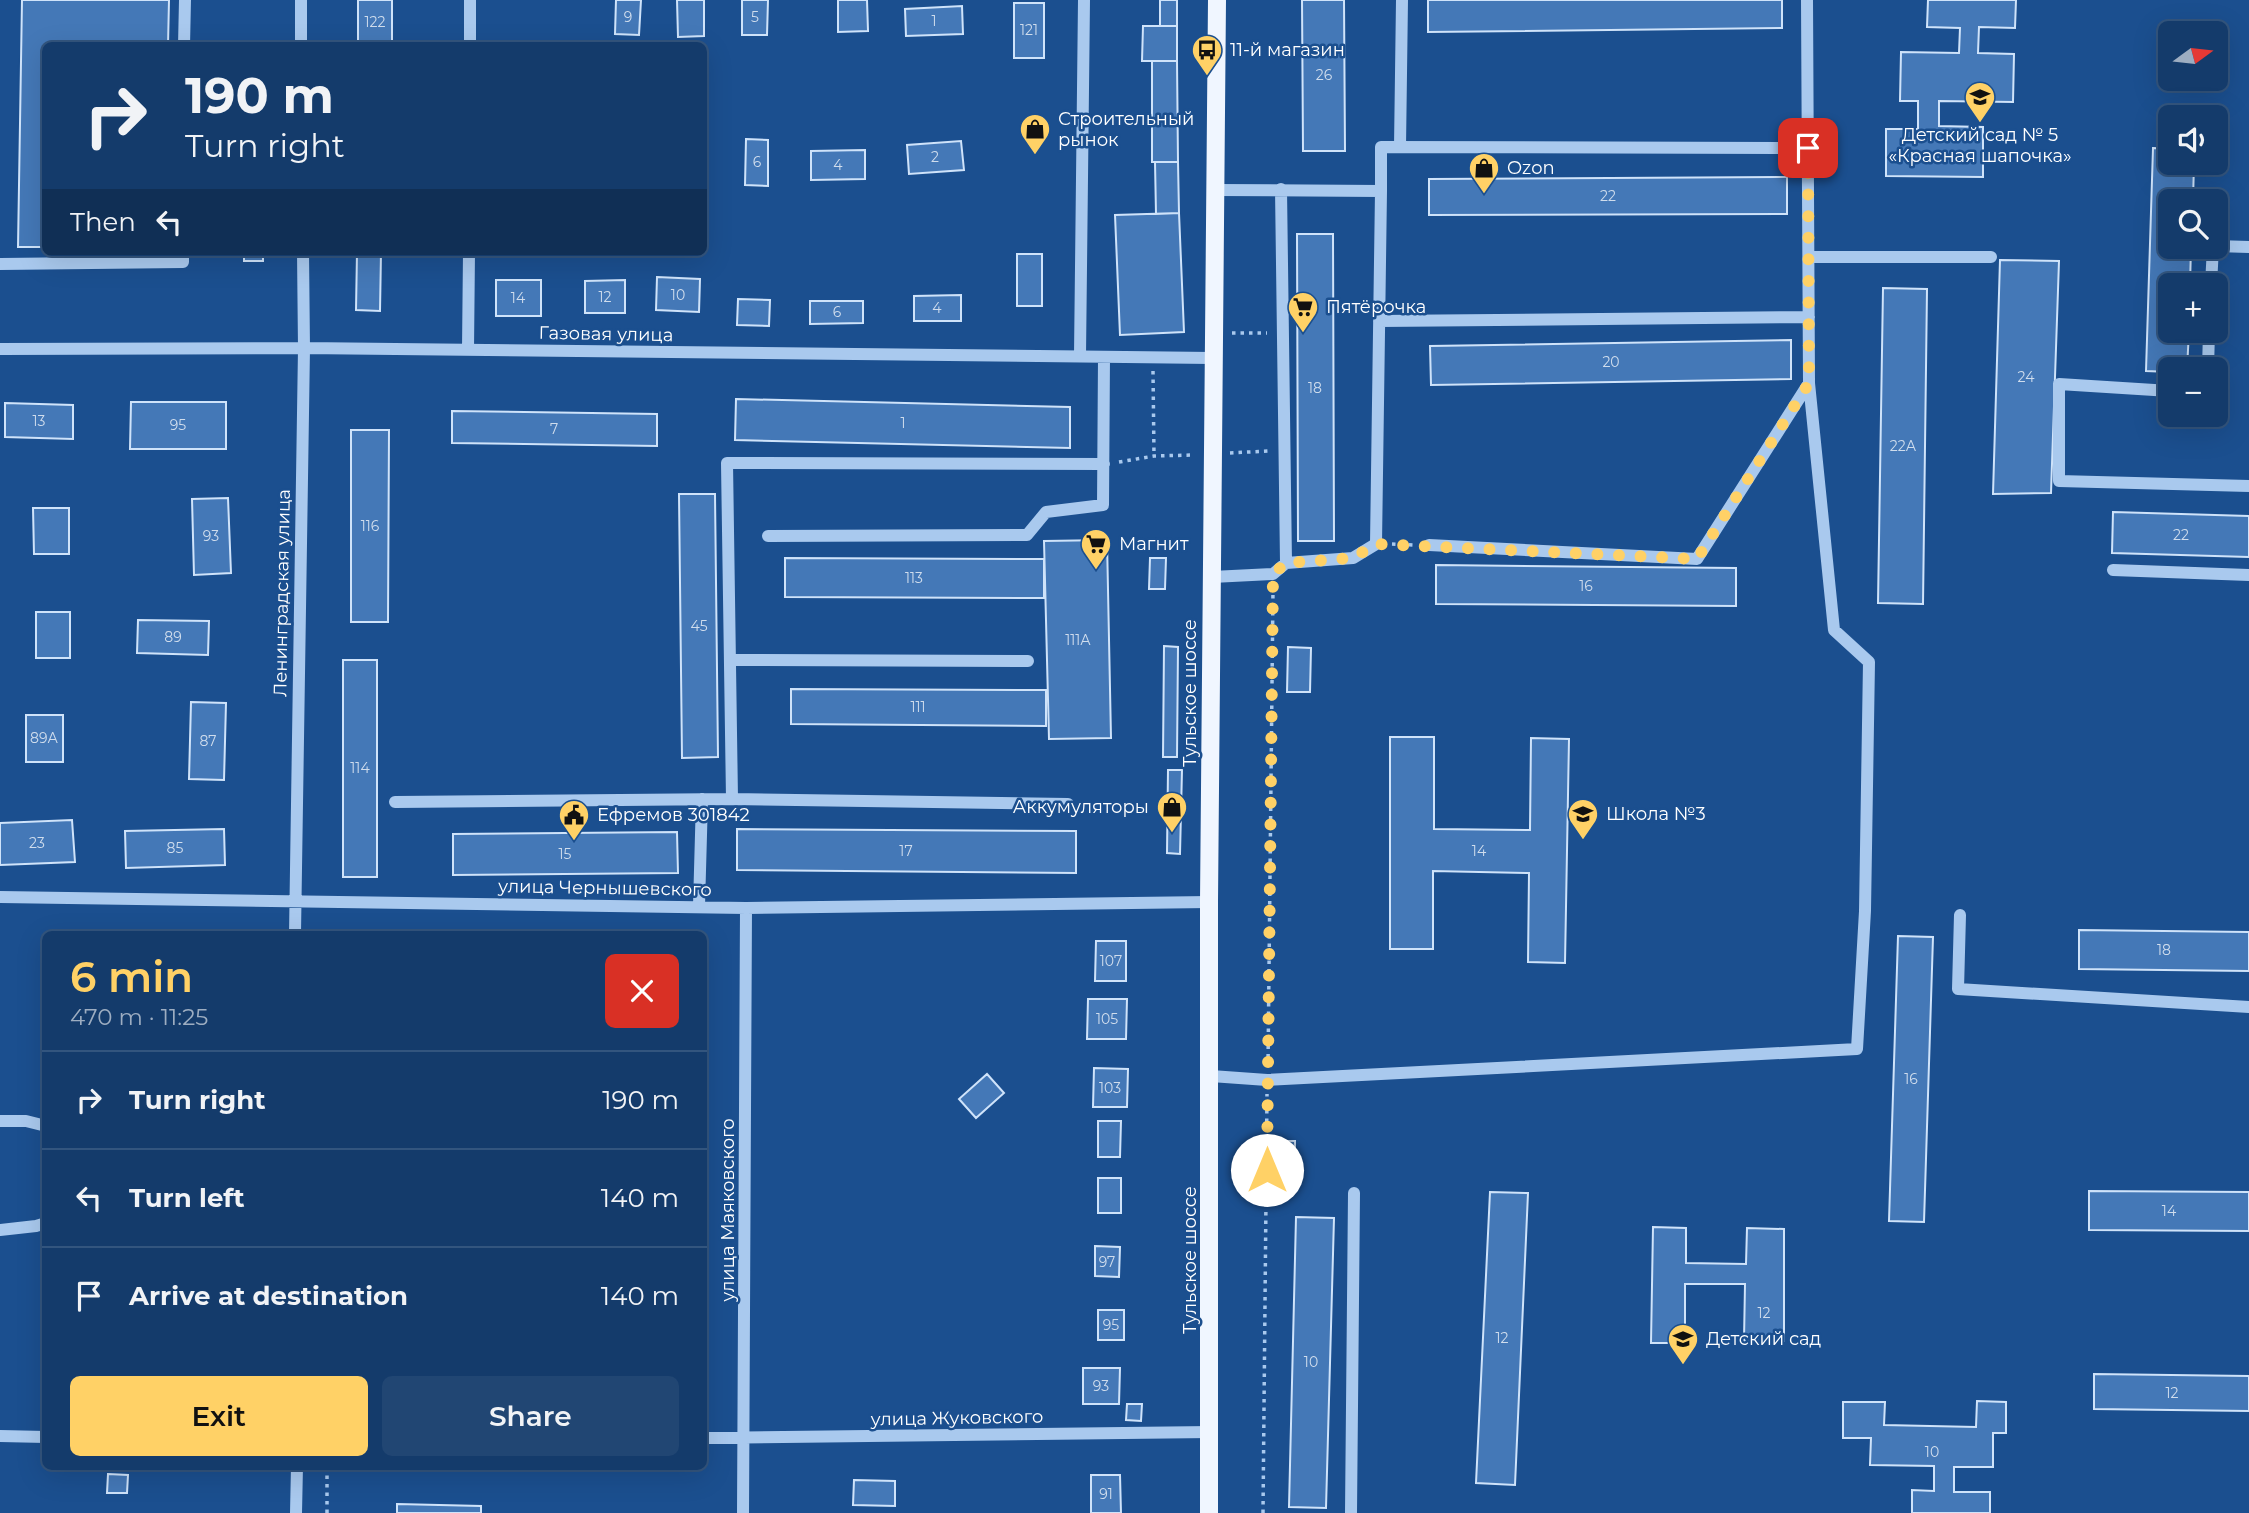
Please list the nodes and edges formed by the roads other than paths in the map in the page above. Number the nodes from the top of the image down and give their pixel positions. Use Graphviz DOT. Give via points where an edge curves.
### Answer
graph roads {
  1 [pos="185,0"];
  2 [pos="301,0"];
  3 [pos="470,0"];
  4 [pos="1084,0"];
  5 [pos="1217,0"];
  6 [pos="1402,0"];
  7 [pos="1807,0"];
  8 [pos="184,42"];
  9 [pos="301,42"];
  10 [pos="470,42"];
  11 [pos="1400,147"];
  12 [pos="1808,148"];
  13 [pos="1281,189"];
  14 [pos="1215,190"];
  15 [pos="1381,191"];
  16 [pos="2228,246"];
  17 [pos="2249,247"];
  18 [pos="183,256"];
  19 [pos="303,256"];
  20 [pos="468,256"];
  21 [pos="1809,257"];
  22 [pos="1991,257"];
  23 [pos="0,264"];
  24 [pos="1809,317"];
  25 [pos="1379,321"];
  26 [pos="304,348"];
  27 [pos="0,349"];
  28 [pos="468,350"];
  29 [pos="1080,356"];
  30 [pos="1104,357"];
  31 [pos="1212,358"];
  32 [pos="1809,383"];
  33 [pos="2158,390"];
  34 [pos="1104,464"];
  35 [pos="2249,486"];
  36 [pos="768,536"];
  37 [pos="1429,545"];
  38 [pos="1286,563"];
  39 [pos="2113,570"];
  40 [pos="2249,575"];
  41 [pos="1212,577"];
  42 [pos="730,660"];
  43 [pos="1028,661"];
  44 [pos="702,799"];
  45 [pos="732,799"];
  46 [pos="395,802"];
  47 [pos="1068,804"];
  48 [pos="0,897"];
  49 [pos="295,901"];
  50 [pos="1209,902"];
  51 [pos="699,906"];
  52 [pos="746,908"];
  53 [pos="1959,915"];
  54 [pos="295,931"];
  55 [pos="2249,1007"];
  56 [pos="1211,1076"];
  57 [pos="0,1121"];
  58 [pos="42,1125"];
  59 [pos="1354,1193"];
  60 [pos="42,1224"];
  61 [pos="0,1230"];
  62 [pos="1211,1432"];
  63 [pos="0,1436"];
  64 [pos="42,1437"];
  65 [pos="707,1438"];
  66 [pos="745,1438"];
  67 [pos="297,1470"];
  68 [pos="296,1513"];
  69 [pos="743,1513"];
  70 [pos="1209,1513"];
  71 [pos="1351,1513"];
  1 -- 8 [label="street"];
  2 -- 9 [label="street"];
  3 -- 10 [label="street"];
  4 -- 29 [label="street"];
  5 -- 14 [label="main road, Тульское шоссе"];
  6 -- 11 [label="street"];
  7 -- 12 [label="street"];
  11 -- 12 [label="street"];
  11 -- 15 [label="street" via="1381,147"];
  12 -- 21 [label="street"];
  13 -- 14 [label="street"];
  13 -- 15 [label="street"];
  13 -- 38 [label="street"];
  14 -- 31 [label="main road, Тульское шоссе"];
  15 -- 25 [label="street"];
  16 -- 17 [label="street"];
  18 -- 23 [label="street" via="183,262"];
  19 -- 26 [label="street, Ленинградская улица"];
  20 -- 28 [label="street"];
  21 -- 22 [label="street"];
  21 -- 24 [label="street"];
  24 -- 25 [label="street"];
  24 -- 32 [label="street"];
  25 -- 38 [label="street" via="1376,544 1353,558"];
  26 -- 27 [label="street, Газовая улица"];
  26 -- 28 [label="street, Газовая улица"];
  26 -- 49 [label="street, Ленинградская улица"];
  28 -- 29 [label="street, Газовая улица"];
  29 -- 30 [label="street, Газовая улица"];
  30 -- 31 [label="street, Газовая улица"];
  30 -- 34 [label="street"];
  31 -- 41 [label="main road, Тульское шоссе"];
  32 -- 37 [label="street" via="1697,559"];
  32 -- 56 [label="street" via="1835,630 1869,662 1865,911 1857,1049 1267,1080"];
  33 -- 35 [label="street" via="2059,384 2059,481"];
  34 -- 36 [label="street" via="1103,505 1045,512 1027,534"];
  34 -- 42 [label="street" via="727,463"];
  38 -- 41 [label="street" via="1273,574"];
  39 -- 40 [label="street"];
  41 -- 50 [label="main road, Тульское шоссе"];
  42 -- 43 [label="street"];
  42 -- 45 [label="street"];
  44 -- 45 [label="street"];
  44 -- 46 [label="street"];
  44 -- 51 [label="street"];
  45 -- 47 [label="street"];
  48 -- 49 [label="street, улица Чернышевского"];
  49 -- 51 [label="street, улица Чернышевского"];
  49 -- 54 [label="street, Ленинградская улица"];
  50 -- 52 [label="street, улица Чернышевского"];
  50 -- 56 [label="main road, Тульское шоссе"];
  51 -- 52 [label="street, улица Чернышевского"];
  52 -- 66 [label="street, улица Маяковского"];
  53 -- 55 [label="street" via="1958,989"];
  56 -- 62 [label="main road, Тульское шоссе"];
  57 -- 58 [label="street"];
  59 -- 71 [label="street"];
  60 -- 61 [label="street"];
  62 -- 66 [label="street, улица Жуковского"];
  62 -- 70 [label="main road, Тульское шоссе"];
  63 -- 64 [label="street"];
  65 -- 66 [label="street, улица Жуковского"];
  66 -- 69 [label="street, улица Маяковского"];
  67 -- 68 [label="street"];
}
